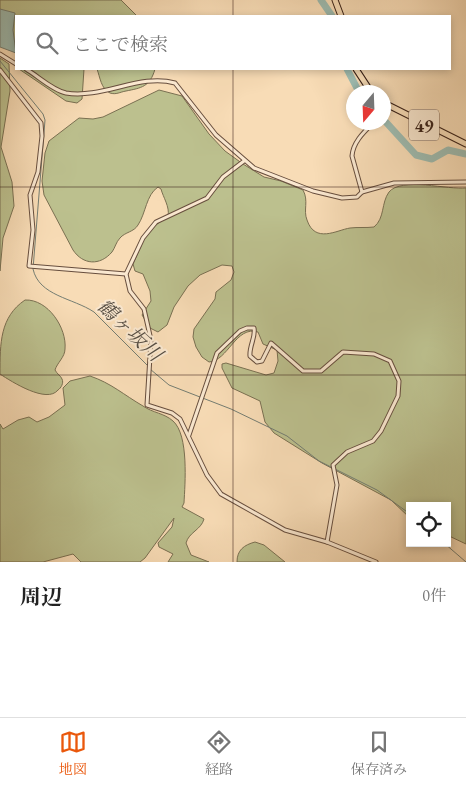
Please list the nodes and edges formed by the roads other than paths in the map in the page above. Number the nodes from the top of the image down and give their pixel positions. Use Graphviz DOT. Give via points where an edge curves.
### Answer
graph roads {
  1 [pos="335,0"];
  2 [pos="341,15"];
  3 [pos="0,54"];
  4 [pos="15,63"];
  5 [pos="0,70"];
  6 [pos="28,70"];
  7 [pos="357,70"];
  8 [pos="366,85"];
  9 [pos="391,108"];
  10 [pos="366,130"];
  11 [pos="466,144"];
  12 [pos="244,161"];
  13 [pos="466,182"];
  14 [pos="362,192"];
  15 [pos="126,274"];
  16 [pos="188,435"];
  17 [pos="326,542"];
  18 [pos="376,562"];
  1 -- 2 [label="main road"];
  3 -- 4 [label="street"];
  5 -- 15 [label="street" via="41,123 38,172 30,195 29,266"];
  6 -- 12 [label="street" via="66,93 110,91 155,80 175,83 216,135"];
  7 -- 8 [label="main road"];
  9 -- 11 [label="main road, 49"];
  10 -- 14 [label="street" via="352,151"];
  12 -- 14 [label="street" via="313,191 346,198 360,196"];
  12 -- 15 [label="street" via="223,177 207,198 156,222 143,238"];
  13 -- 14 [label="street" via="394,183"];
  15 -- 16 [label="street" via="130,291 144,309 151,340 147,405 178,417"];
  16 -- 17 [label="street" via="207,475 221,494 285,530"];
  16 -- 17 [label="street" via="217,354 231,338 247,328 254,328 249,352 258,362 262,361 272,343 304,371 322,371 343,352 374,354 390,361 398,381 396,404 376,438 347,452 333,465 337,485"];
  17 -- 18 [label="street"];
}
